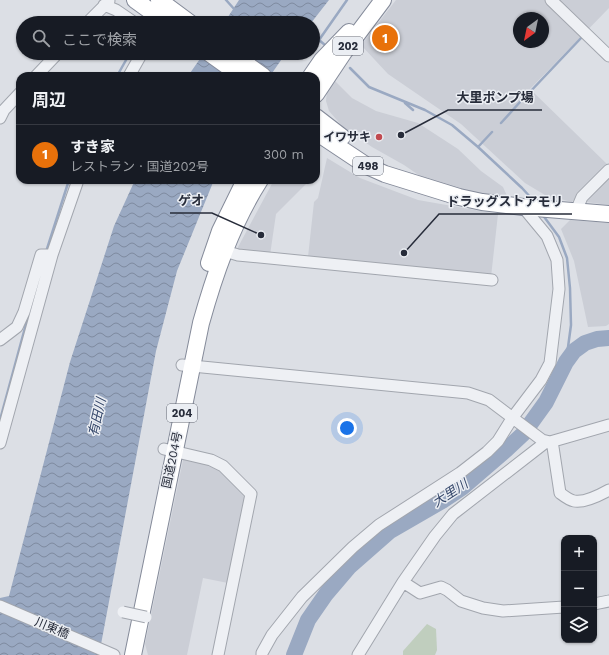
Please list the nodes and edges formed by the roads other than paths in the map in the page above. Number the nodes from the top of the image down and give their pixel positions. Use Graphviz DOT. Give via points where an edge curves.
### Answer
graph roads {
  1 [pos="135,0"];
  2 [pos="159,0"];
  3 [pos="382,0"];
  4 [pos="551,0"];
  5 [pos="107,3"];
  6 [pos="94,16"];
  7 [pos="125,16"];
  8 [pos="157,16"];
  9 [pos="181,16"];
  10 [pos="609,56"];
  11 [pos="51,60"];
  12 [pos="138,60"];
  13 [pos="219,60"];
  14 [pos="240,60"];
  15 [pos="40,72"];
  16 [pos="131,72"];
  17 [pos="235,72"];
  18 [pos="257,72"];
  19 [pos="314,72"];
  20 [pos="320,88"];
  21 [pos="16,96"];
  22 [pos="1,109"];
  23 [pos="320,120"];
  24 [pos="320,135"];
  25 [pos="609,170"];
  26 [pos="76,184"];
  27 [pos="243,184"];
  28 [pos="258,184"];
  29 [pos="426,187"];
  30 [pos="522,207"];
  31 [pos="576,211"];
  32 [pos="609,214"];
  33 [pos="219,250"];
  34 [pos="47,255"];
  35 [pos="492,280"];
  36 [pos="17,327"];
  37 [pos="30,336"];
  38 [pos="0,340"];
  39 [pos="187,366"];
  40 [pos="513,417"];
  41 [pos="609,425"];
  42 [pos="546,441"];
  43 [pos="0,443"];
  44 [pos="169,450"];
  45 [pos="609,490"];
  46 [pos="403,582"];
  47 [pos="609,601"];
  48 [pos="597,603"];
  49 [pos="0,606"];
  50 [pos="561,607"];
  51 [pos="123,612"];
  52 [pos="146,617"];
  53 [pos="109,653"];
  54 [pos="122,655"];
  55 [pos="133,655"];
  56 [pos="218,655"];
  57 [pos="262,655"];
  58 [pos="358,655"];
  1 -- 8 [label="highway"];
  2 -- 9 [label="highway"];
  3 -- 19 [label="highway, 202" via="334,47"];
  3 -- 20 [label="highway, 202"];
  4 -- 10 [label="street"];
  5 -- 6 [label="street"];
  5 -- 7 [label="street"];
  11 -- 15 [label="street"];
  12 -- 16 [label="street"];
  13 -- 17 [label="highway"];
  14 -- 18 [label="highway"];
  21 -- 22 [label="street"];
  23 -- 29 [label="highway, 498" via="364,152"];
  24 -- 29 [label="highway, 498" via="367,166"];
  25 -- 31 [label="street" via="582,197"];
  26 -- 34 [label="street"];
  27 -- 33 [label="highway, 国道204号 / 204" via="220,231"];
  28 -- 33 [label="highway, 国道204号 / 204"];
  29 -- 30 [label="highway, 498" via="459,197"];
  30 -- 31 [label="highway, 498"];
  30 -- 40 [label="street" via="547,236 557,260 559,288 550,363 541,380"];
  31 -- 32 [label="highway, 498"];
  33 -- 35 [label="street" via="238,255"];
  33 -- 39 [label="highway, 国道204号 / 204" via="211,287"];
  34 -- 36 [label="street"];
  34 -- 37 [label="street"];
  36 -- 37 [label="street"];
  36 -- 38 [label="street"];
  37 -- 43 [label="street"];
  39 -- 40 [label="street" via="468,393 489,400"];
  39 -- 44 [label="highway, 国道204号 / 204"];
  40 -- 42 [label="street"];
  40 -- 57 [label="street" via="498,441 460,473 379,525 353,546 302,597 272,635"];
  41 -- 42 [label="street"];
  42 -- 45 [label="street" via="553,447 560,493 566,498 582,501"];
  42 -- 46 [label="street" via="453,514"];
  44 -- 54 [label="highway, 国道204号 / 204"];
  44 -- 55 [label="highway, 国道204号 / 204"];
  44 -- 56 [label="street" via="211,460 223,466 252,494"];
  46 -- 50 [label="street" via="420,593 440,587 461,601 483,608 503,611"];
  46 -- 58 [label="street"];
  47 -- 48 [label="street"];
  49 -- 53 [label="street, 川東橋"];
  51 -- 52 [label="street, bridge"];
}
